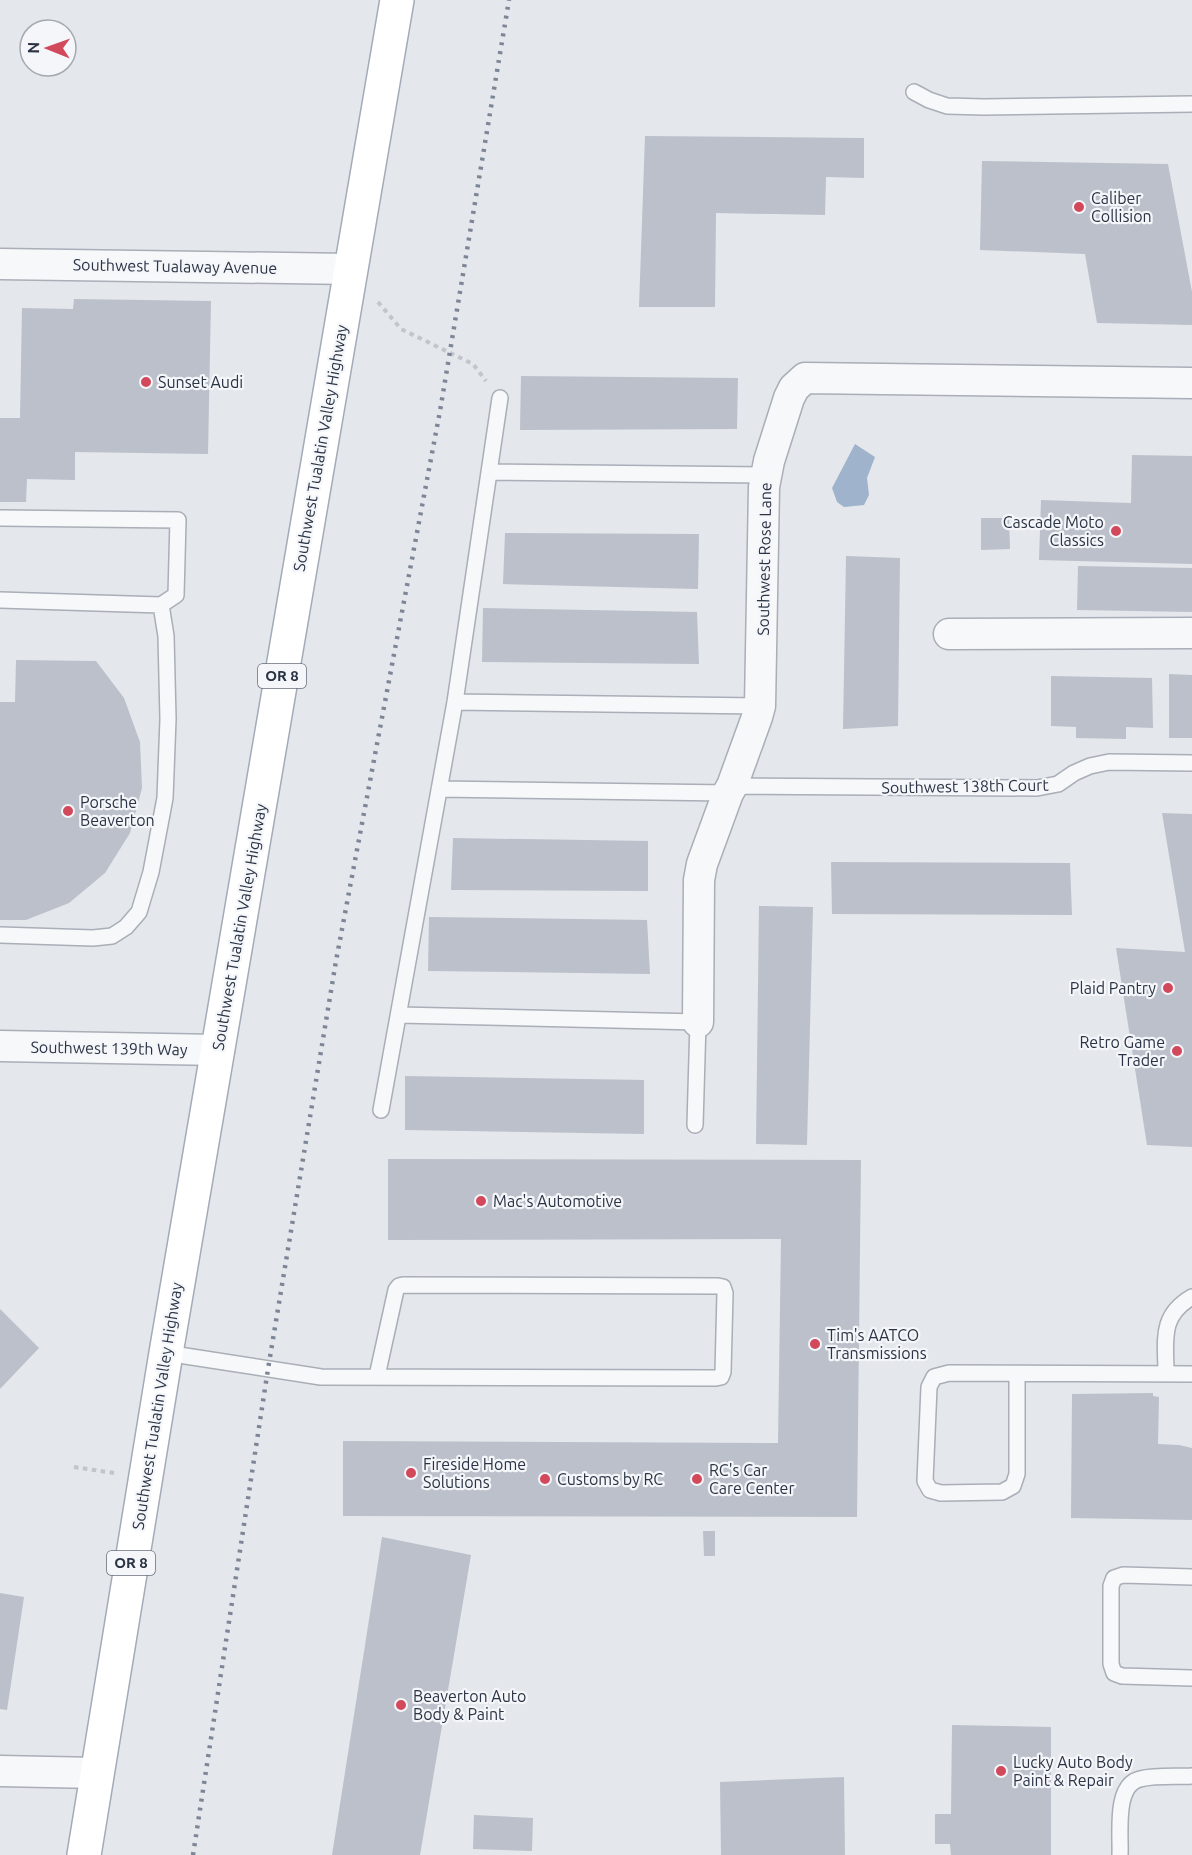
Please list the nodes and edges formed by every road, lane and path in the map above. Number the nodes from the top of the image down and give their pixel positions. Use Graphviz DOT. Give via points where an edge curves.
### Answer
graph roads {
  1 [pos="397,0"];
  2 [pos="914,92"];
  3 [pos="1192,104"];
  4 [pos="0,264"];
  5 [pos="351,269"];
  6 [pos="1192,383"];
  7 [pos="500,398"];
  8 [pos="490,472"];
  9 [pos="765,475"];
  10 [pos="0,518"];
  11 [pos="0,600"];
  12 [pos="161,605"];
  13 [pos="1192,633"];
  14 [pos="949,634"];
  15 [pos="455,702"];
  16 [pos="760,706"];
  17 [pos="1192,763"];
  18 [pos="439,789"];
  19 [pos="730,789"];
  20 [pos="0,935"];
  21 [pos="399,1015"];
  22 [pos="698,1022"];
  23 [pos="0,1046"];
  24 [pos="219,1050"];
  25 [pos="381,1110"];
  26 [pos="694,1125"];
  27 [pos="1192,1297"];
  28 [pos="166,1353"];
  29 [pos="1017,1374"];
  30 [pos="1166,1374"];
  31 [pos="1192,1374"];
  32 [pos="377,1376"];
  33 [pos="74,1467"];
  34 [pos="145,1478"];
  35 [pos="1192,1577"];
  36 [pos="1191,1678"];
  37 [pos="0,1771"];
  38 [pos="97,1773"];
  39 [pos="1192,1776"];
  40 [pos="84,1855"];
  41 [pos="1120,1855"];
  1 -- 5 [label="main road, Southwest Tualatin Valley Highway / OR 8"];
  2 -- 3 [label="lane" via="947,106"];
  4 -- 5 [label="street, Southwest Tualaway Avenue"];
  5 -- 7 [label="path" via="401,329 473,364"];
  5 -- 24 [label="main road, Southwest Tualatin Valley Highway / OR 8"];
  6 -- 9 [label="street, Southwest Rose Lane" via="805,378 789,398"];
  7 -- 8 [label="lane"];
  8 -- 9 [label="lane"];
  8 -- 15 [label="lane"];
  9 -- 16 [label="street, Southwest Rose Lane"];
  10 -- 12 [label="lane" via="178,520 176,595"];
  11 -- 12 [label="lane"];
  12 -- 20 [label="lane" via="166,636 168,719 165,798 139,912 112,936"];
  13 -- 14 [label="street"];
  15 -- 16 [label="lane"];
  15 -- 18 [label="lane"];
  16 -- 19 [label="street, Southwest Rose Lane"];
  17 -- 19 [label="lane, Southwest 138th Court" via="1109,762 1089,766 1058,784 1037,788"];
  18 -- 19 [label="lane, Southwest 138th Court"];
  18 -- 21 [label="lane"];
  19 -- 22 [label="street, Southwest Rose Lane" via="699,880"];
  21 -- 22 [label="lane"];
  21 -- 25 [label="lane"];
  22 -- 26 [label="lane, Southwest Rose Lane"];
  23 -- 24 [label="street, Southwest 139th Way"];
  24 -- 28 [label="main road, Southwest Tualatin Valley Highway / OR 8"];
  27 -- 30 [label="lane" via="1171,1315"];
  28 -- 32 [label="lane" via="321,1377"];
  28 -- 34 [label="main road, Southwest Tualatin Valley Highway / OR 8"];
  29 -- 29 [label="lane" via="1017,1474 1013,1486 1002,1492 930,1490 925,1481 929,1387 934,1377 949,1373"];
  29 -- 30 [label="lane"];
  30 -- 31 [label="lane"];
  32 -- 32 [label="lane" via="721,1377 725,1293 718,1286 403,1285 396,1290"];
  33 -- 34 [label="path"];
  34 -- 38 [label="main road, Southwest Tualatin Valley Highway / OR 8"];
  35 -- 36 [label="lane" via="1114,1578 1111,1664 1114,1673 1122,1677"];
  37 -- 38 [label="street"];
  38 -- 40 [label="main road, Southwest Tualatin Valley Highway / OR 8"];
  39 -- 41 [label="lane" via="1129,1783 1122,1796"];
}
